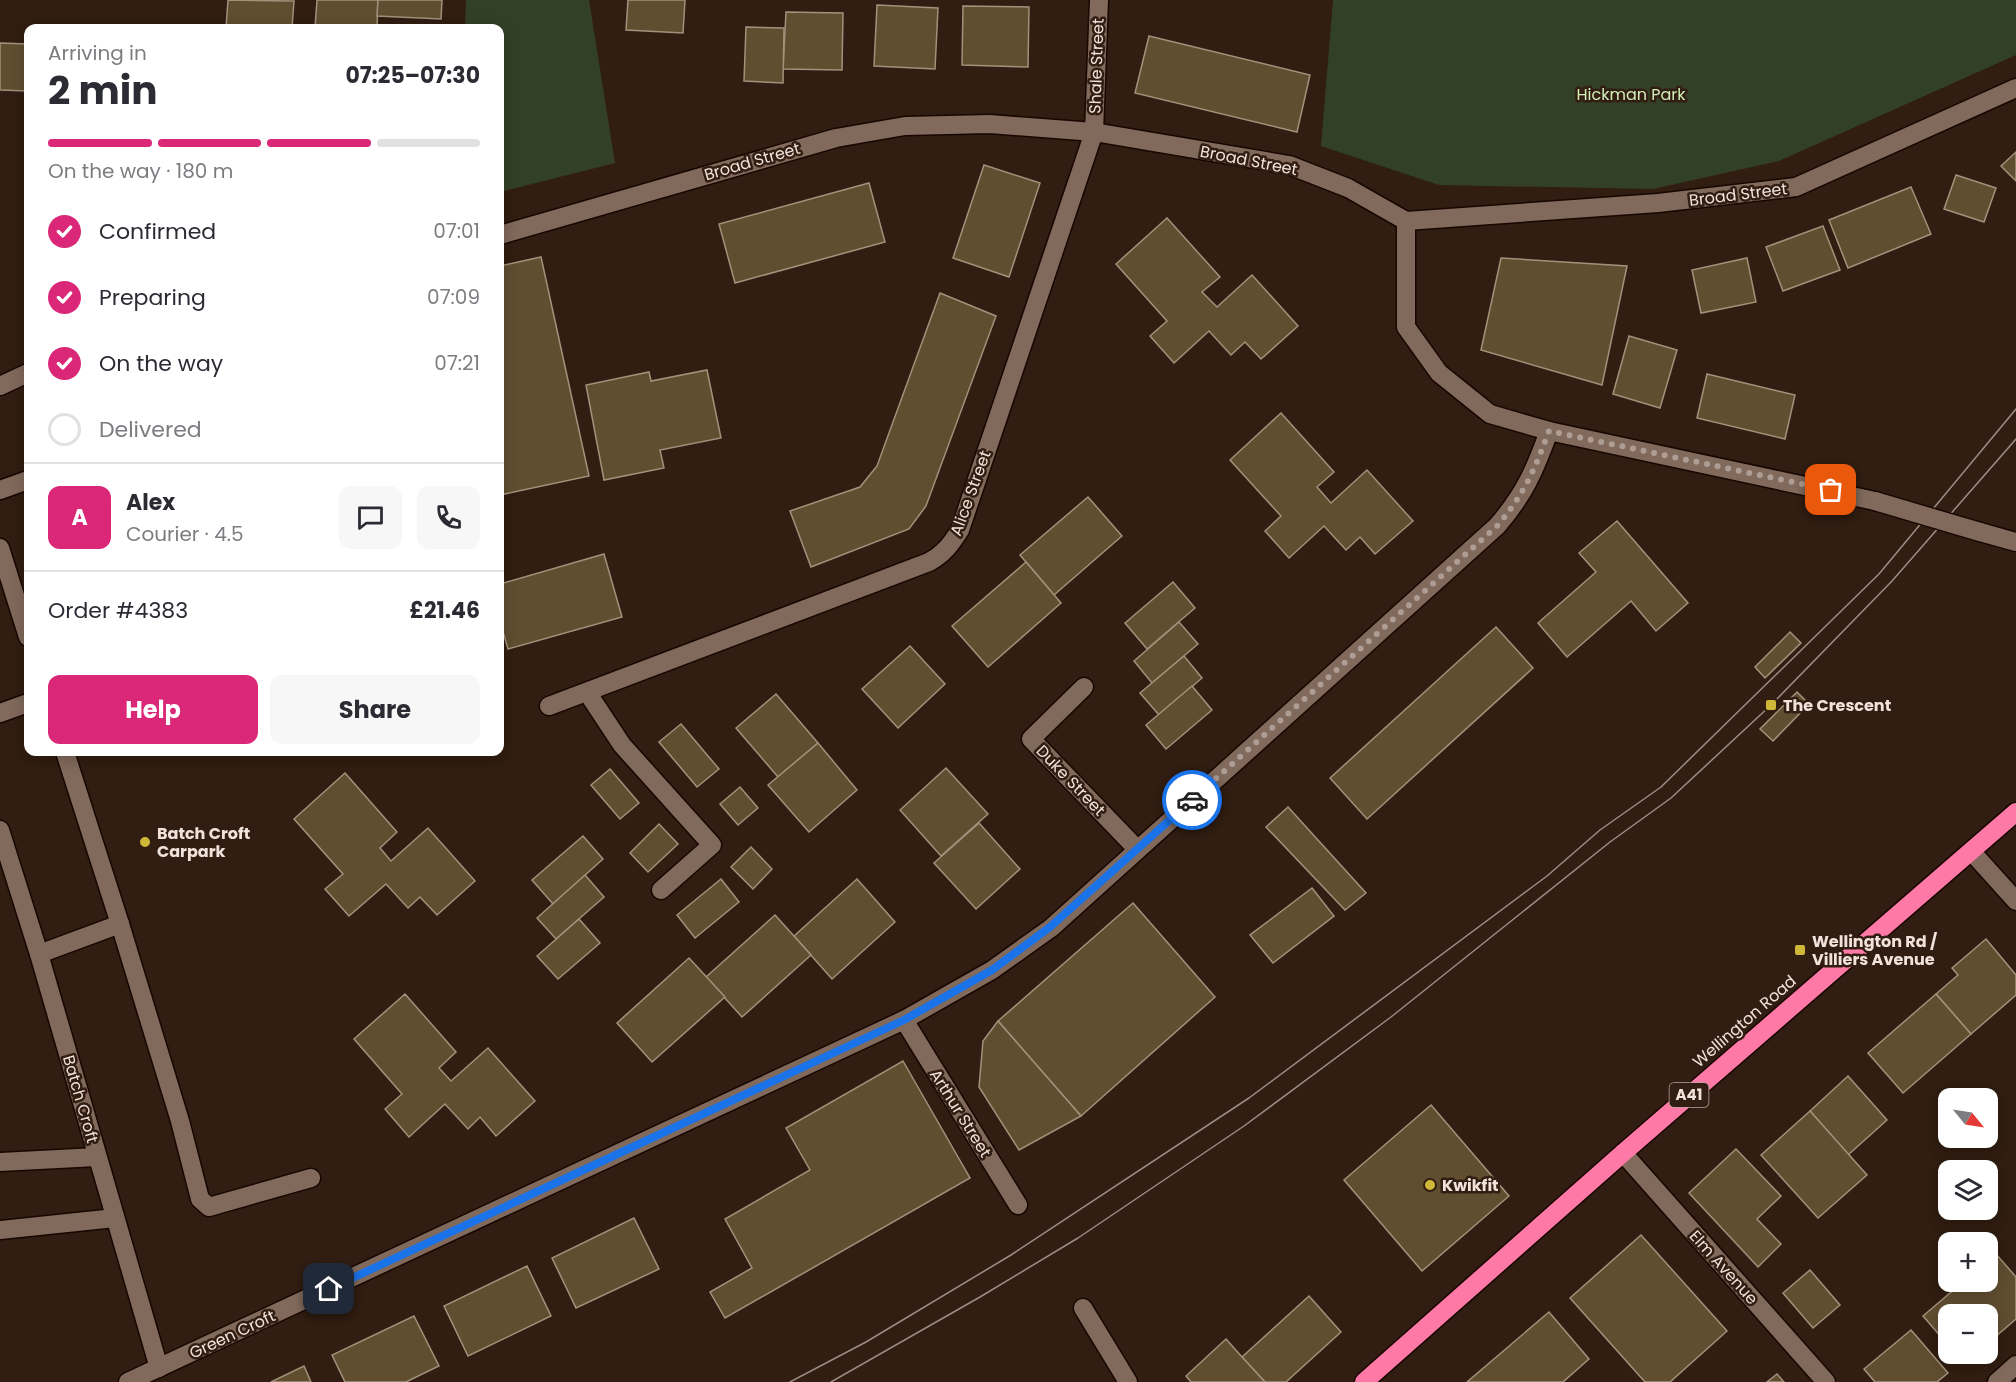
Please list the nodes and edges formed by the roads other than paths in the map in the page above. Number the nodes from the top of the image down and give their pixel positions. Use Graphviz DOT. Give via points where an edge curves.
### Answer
graph roads {
  1 [pos="1099,0"];
  2 [pos="2016,88"];
  3 [pos="1094,132"];
  4 [pos="1406,221"];
  5 [pos="504,235"];
  6 [pos="24,375"];
  7 [pos="0,386"];
  8 [pos="1549,431"];
  9 [pos="24,481"];
  10 [pos="0,490"];
  11 [pos="2016,542"];
  12 [pos="0,548"];
  13 [pos="24,624"];
  14 [pos="1083,687"];
  15 [pos="587,692"];
  16 [pos="24,704"];
  17 [pos="549,706"];
  18 [pos="0,713"];
  19 [pos="66,756"];
  20 [pos="2016,812"];
  21 [pos="0,830"];
  22 [pos="1137,849"];
  23 [pos="1971,851"];
  24 [pos="661,890"];
  25 [pos="2016,901"];
  26 [pos="120,924"];
  27 [pos="39,954"];
  28 [pos="904,1020"];
  29 [pos="1623,1153"];
  30 [pos="98,1156"];
  31 [pos="0,1162"];
  32 [pos="311,1178"];
  33 [pos="1018,1205"];
  34 [pos="115,1218"];
  35 [pos="0,1230"];
  36 [pos="1083,1308"];
  37 [pos="2016,1365"];
  38 [pos="159,1368"];
  39 [pos="129,1382"];
  40 [pos="1128,1382"];
  41 [pos="1364,1382"];
  42 [pos="1826,1382"];
  43 [pos="1997,1382"];
  1 -- 3 [label="street, Shale Street"];
  2 -- 4 [label="street, Broad Street" via="1796,187 1658,203"];
  3 -- 4 [label="street, Broad Street" via="1288,165 1347,188"];
  3 -- 5 [label="street, Broad Street" via="990,124 905,126 836,138"];
  3 -- 15 [label="street, Alice Street" via="960,530 942,555"];
  4 -- 8 [label="street" via="1406,327 1439,373 1490,414"];
  6 -- 7 [label="street"];
  8 -- 11 [label="street, bridge" via="1875,501"];
  8 -- 22 [label="street, Green Croft" via="1532,478 1497,526"];
  9 -- 10 [label="street"];
  12 -- 13 [label="street"];
  14 -- 22 [label="street, Duke Street" via="1031,739"];
  15 -- 17 [label="street, Alice Street"];
  15 -- 24 [label="street" via="622,745 711,845"];
  16 -- 18 [label="street"];
  19 -- 26 [label="street"];
  20 -- 23 [label="highway, Wellington Road / A41"];
  21 -- 27 [label="street, Batch Croft"];
  22 -- 28 [label="street, Green Croft" via="1042,934 992,970"];
  23 -- 25 [label="street"];
  23 -- 29 [label="highway, Wellington Road / A41"];
  26 -- 27 [label="street"];
  26 -- 32 [label="street" via="200,1199 209,1207"];
  27 -- 30 [label="street, Batch Croft"];
  28 -- 33 [label="street, Arthur Street"];
  28 -- 38 [label="street, Green Croft"];
  29 -- 41 [label="highway, Wellington Road / A41"];
  29 -- 42 [label="street, Elm Avenue"];
  30 -- 31 [label="street"];
  30 -- 34 [label="street, Batch Croft"];
  34 -- 35 [label="street"];
  34 -- 38 [label="street, Batch Croft"];
  36 -- 40 [label="street"];
  37 -- 43 [label="street"];
  38 -- 39 [label="street, Green Croft"];
}
